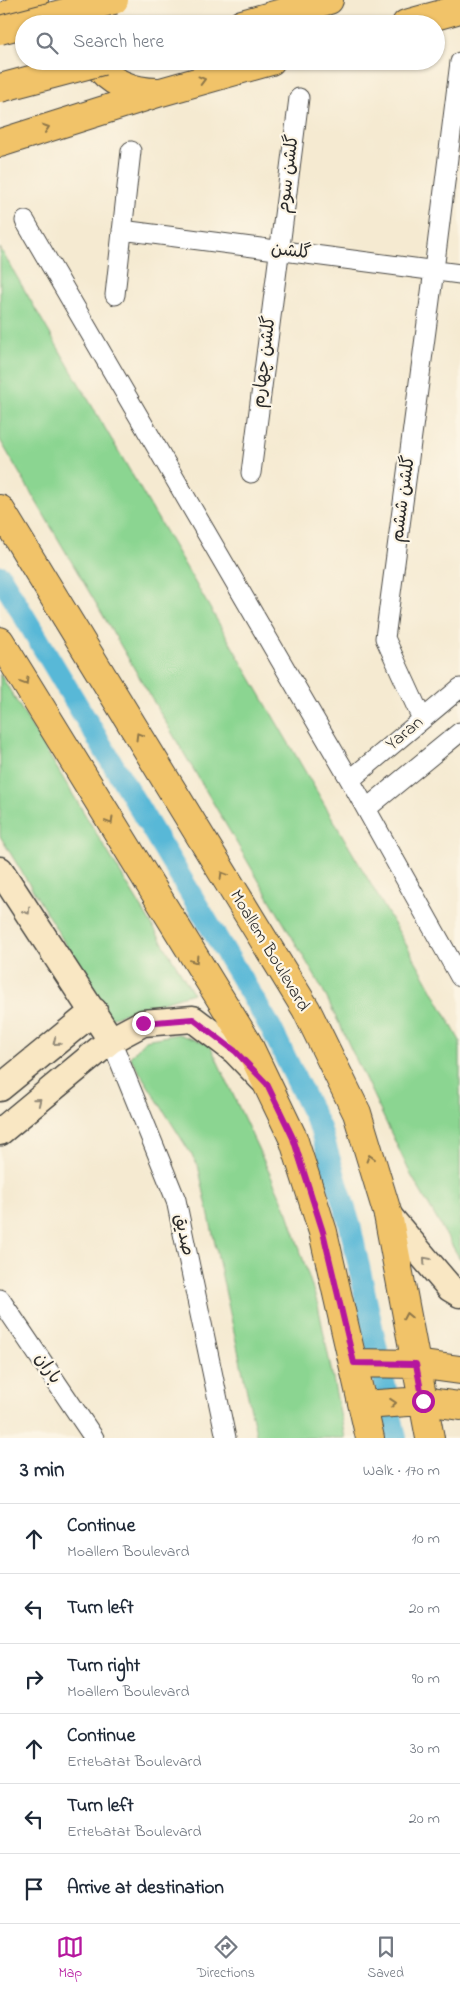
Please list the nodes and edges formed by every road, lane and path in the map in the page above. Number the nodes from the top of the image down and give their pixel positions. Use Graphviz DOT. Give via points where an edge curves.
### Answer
graph roads {
  1 [pos="34,0"];
  2 [pos="87,0"];
  3 [pos="114,0"];
  4 [pos="329,0"];
  5 [pos="460,9"];
  6 [pos="57,15"];
  7 [pos="83,15"];
  8 [pos="275,15"];
  9 [pos="438,15"];
  10 [pos="0,19"];
  11 [pos="15,26"];
  12 [pos="0,30"];
  13 [pos="460,62"];
  14 [pos="68,70"];
  15 [pos="103,70"];
  16 [pos="239,70"];
  17 [pos="0,88"];
  18 [pos="161,92"];
  19 [pos="299,98"];
  20 [pos="0,143"];
  21 [pos="131,151"];
  22 [pos="26,221"];
  23 [pos="122,230"];
  24 [pos="280,250"];
  25 [pos="434,270"];
  26 [pos="460,274"];
  27 [pos="115,294"];
  28 [pos="251,473"];
  29 [pos="0,509"];
  30 [pos="0,641"];
  31 [pos="460,688"];
  32 [pos="422,720"];
  33 [pos="460,732"];
  34 [pos="350,780"];
  35 [pos="366,809"];
  36 [pos="0,870"];
  37 [pos="460,977"];
  38 [pos="94,1011"];
  39 [pos="111,1040"];
  40 [pos="267,1084"];
  41 [pos="0,1088"];
  42 [pos="0,1132"];
  43 [pos="388,1215"];
  44 [pos="460,1294"];
  45 [pos="0,1299"];
  46 [pos="354,1363"];
  47 [pos="416,1364"];
  48 [pos="460,1370"];
  49 [pos="423,1401"];
  50 [pos="363,1405"];
  51 [pos="460,1406"];
  52 [pos="94,1438"];
  53 [pos="226,1438"];
  54 [pos="370,1438"];
  55 [pos="430,1438"];
  1 -- 10 [label="main road"];
  2 -- 7 [label="main road"];
  3 -- 6 [label="main road, bridge"];
  4 -- 8 [label="main road"];
  5 -- 9 [label="main road"];
  11 -- 12 [label="main road, bridge"];
  13 -- 25 [label="street, گلشن ششم"];
  14 -- 17 [label="main road, bridge"];
  15 -- 18 [label="main road" via="126,87 143,92"];
  18 -- 16 [label="main road, one-way"];
  20 -- 18 [label="main road, one-way"];
  19 -- 24 [label="street, گلشن سوم"];
  21 -- 23 [label="street"];
  22 -- 34 [label="street"];
  23 -- 24 [label="street, گلشن"];
  23 -- 27 [label="street"];
  24 -- 25 [label="street, گلشن"];
  24 -- 28 [label="street, گلشن چهارم"];
  25 -- 26 [label="street, گلشن"];
  25 -- 32 [label="street, گلشن ششم" via="385,638"];
  43 -- 29 [label="main road, Moallem Boulevard, one-way" via="357,1113 306,1009"];
  30 -- 40 [label="main road, one-way" via="247,1042"];
  31 -- 32 [label="street, Yaran"];
  32 -- 34 [label="street, Yaran"];
  33 -- 35 [label="street, Yaran"];
  34 -- 35 [label="street"];
  35 -- 37 [label="street"];
  36 -- 38 [label="street, one-way"];
  38 -- 39 [label="street"];
  38 -- 41 [label="street, one-way"];
  39 -- 40 [label="street" via="143,1023 193,1019 235,1051"];
  42 -- 39 [label="street, one-way"];
  39 -- 53 [label="street, صدیق" via="176,1200"];
  40 -- 46 [label="main road" via="293,1138 323,1232"];
  44 -- 43 [label="street, one-way" via="450,1288"];
  47 -- 43 [label="main road, Moallem Boulevard, one-way"];
  45 -- 52 [label="street, باران"];
  46 -- 47 [label="main road"];
  46 -- 50 [label="main road"];
  47 -- 48 [label="main road"];
  47 -- 49 [label="main road, Moallem Boulevard"];
  50 -- 49 [label="main road, one-way"];
  49 -- 51 [label="main road"];
  49 -- 55 [label="main road, Moallem Boulevard"];
  50 -- 54 [label="main road"];
}
